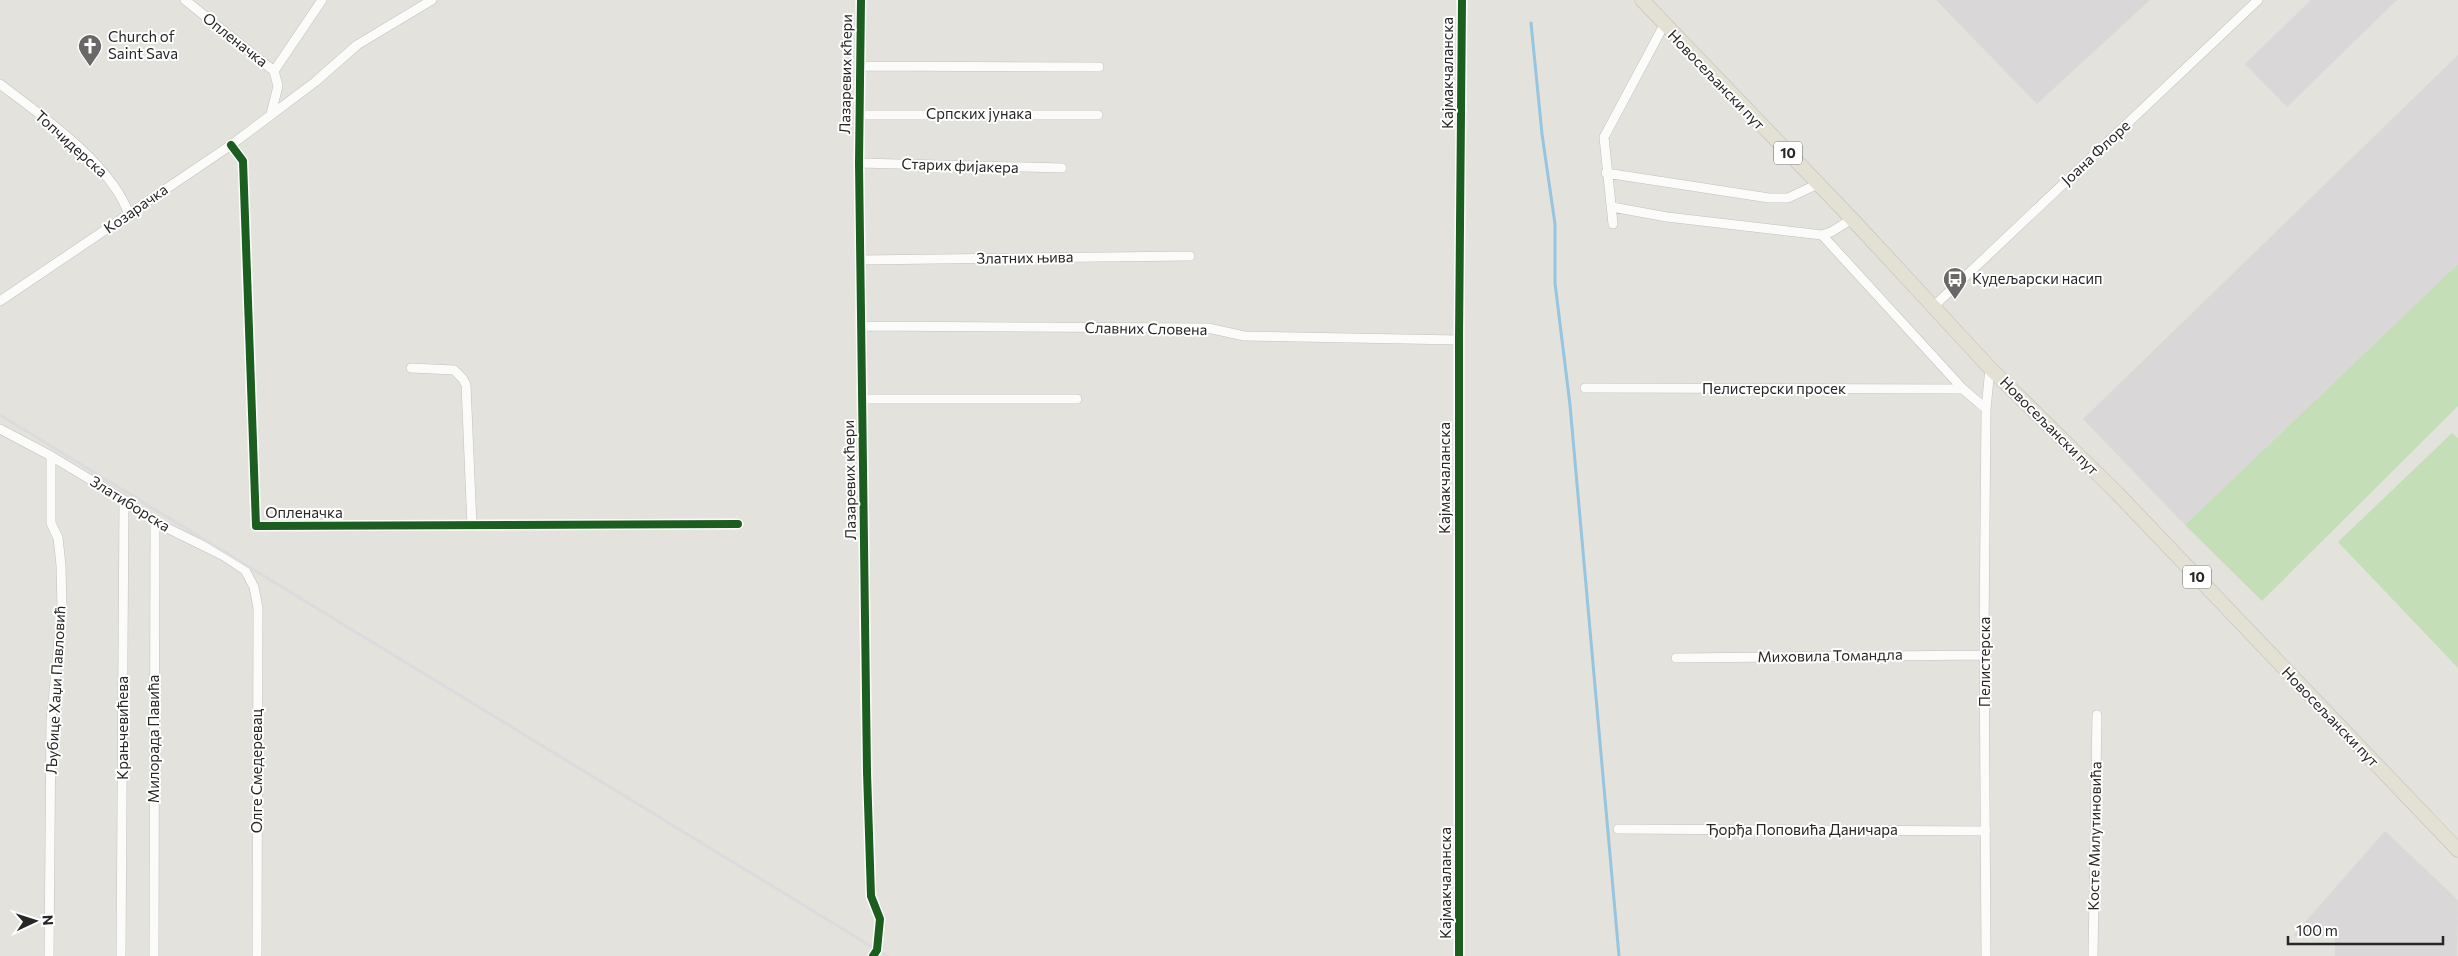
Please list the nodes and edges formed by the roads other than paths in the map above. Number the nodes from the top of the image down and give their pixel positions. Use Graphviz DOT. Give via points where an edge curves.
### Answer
graph roads {
  1 [pos="186,0"];
  2 [pos="322,0"];
  3 [pos="432,0"];
  4 [pos="861,0"];
  5 [pos="1462,0"];
  6 [pos="1642,0"];
  7 [pos="2258,0"];
  8 [pos="1664,26"];
  9 [pos="860,66"];
  10 [pos="1099,67"];
  11 [pos="274,71"];
  12 [pos="0,84"];
  13 [pos="271,114"];
  14 [pos="859,115"];
  15 [pos="1098,115"];
  16 [pos="231,145"];
  17 [pos="858,163"];
  18 [pos="1062,168"];
  19 [pos="1606,173"];
  20 [pos="1818,184"];
  21 [pos="1612,207"];
  22 [pos="129,215"];
  23 [pos="1852,219"];
  24 [pos="1614,224"];
  25 [pos="1822,235"];
  26 [pos="1190,256"];
  27 [pos="860,260"];
  28 [pos="0,301"];
  29 [pos="1934,306"];
  30 [pos="862,326"];
  31 [pos="1459,340"];
  32 [pos="411,368"];
  33 [pos="1990,368"];
  34 [pos="1585,388"];
  35 [pos="1963,390"];
  36 [pos="862,399"];
  37 [pos="1077,400"];
  38 [pos="1986,409"];
  39 [pos="0,429"];
  40 [pos="51,456"];
  41 [pos="124,500"];
  42 [pos="155,522"];
  43 [pos="738,524"];
  44 [pos="472,526"];
  45 [pos="254,587"];
  46 [pos="1984,655"];
  47 [pos="1676,658"];
  48 [pos="2098,715"];
  49 [pos="1618,828"];
  50 [pos="1986,831"];
  51 [pos="2458,850"];
  52 [pos="48,956"];
  53 [pos="121,956"];
  54 [pos="154,956"];
  55 [pos="257,956"];
  56 [pos="873,956"];
  57 [pos="1459,956"];
  58 [pos="1986,956"];
  59 [pos="2093,956"];
  1 -- 11 [label="street, Опленачка"];
  2 -- 11 [label="street"];
  3 -- 13 [label="street, Козарачка" via="357,45 315,82"];
  4 -- 9 [label="street, Лазаревих кћери"];
  5 -- 31 [label="street, Кајмакчаланска"];
  6 -- 8 [label="main road, Новосељански пут / 10"];
  7 -- 29 [label="street, Јоана Флоре"];
  8 -- 19 [label="street" via="1605,133"];
  8 -- 20 [label="main road, Новосељански пут / 10"];
  9 -- 10 [label="street"];
  9 -- 14 [label="street, Лазаревих кћери"];
  11 -- 13 [label="street, Опленачка" via="278,86"];
  12 -- 22 [label="street, Топчидерска" via="51,123 109,178 124,199"];
  13 -- 16 [label="street, Козарачка"];
  14 -- 15 [label="street, Српских јунака"];
  14 -- 17 [label="street, Лазаревих кћери"];
  16 -- 22 [label="street, Козарачка"];
  16 -- 44 [label="street, Опленачка" via="243,161 256,526"];
  17 -- 18 [label="street, Старих фијакера"];
  17 -- 27 [label="street, Лазаревих кћери"];
  19 -- 20 [label="street" via="1769,198 1788,198"];
  19 -- 21 [label="street"];
  20 -- 23 [label="main road, Новосељански пут / 10"];
  21 -- 24 [label="street"];
  21 -- 25 [label="street" via="1667,217"];
  22 -- 28 [label="street, Козарачка"];
  23 -- 25 [label="street"];
  23 -- 29 [label="main road, Новосељански пут / 10"];
  25 -- 35 [label="street"];
  26 -- 27 [label="street, Златних њива"];
  27 -- 30 [label="street, Лазаревих кћери"];
  29 -- 33 [label="main road, Новосељански пут / 10"];
  30 -- 31 [label="street, Славних Словена" via="1208,328 1244,336"];
  30 -- 36 [label="street, Лазаревих кћери"];
  31 -- 57 [label="street, Кајмакчаланска"];
  32 -- 44 [label="street" via="454,370 466,385"];
  33 -- 38 [label="street, Пелистерска"];
  33 -- 51 [label="main road, Новосељански пут / 10" via="2117,493"];
  34 -- 35 [label="street, Пелистерски просек"];
  35 -- 38 [label="street"];
  36 -- 37 [label="street"];
  36 -- 56 [label="street, Лазаревих кћери" via="870,875 871,896 880,919"];
  38 -- 46 [label="street, Пелистерска"];
  39 -- 40 [label="street, Златиборска"];
  40 -- 41 [label="street, Златиборска"];
  40 -- 52 [label="street, Љубице Хаџи Павловић" via="51,523 58,538 62,609 51,722"];
  41 -- 42 [label="street, Златиборска"];
  41 -- 53 [label="street, Крањчевићева"];
  42 -- 45 [label="street, Златиборска" via="224,556 245,570"];
  42 -- 54 [label="street, Милорада Павића"];
  43 -- 44 [label="street, Опленачка"];
  45 -- 55 [label="street, Олге Смедеревац" via="258,608"];
  46 -- 47 [label="street, Миховила Томандла"];
  46 -- 50 [label="street, Пелистерска"];
  48 -- 59 [label="street, Косте Милутиновића"];
  49 -- 50 [label="street, Ђорђа Поповића Даничара"];
  50 -- 58 [label="street, Пелистерска"];
}
